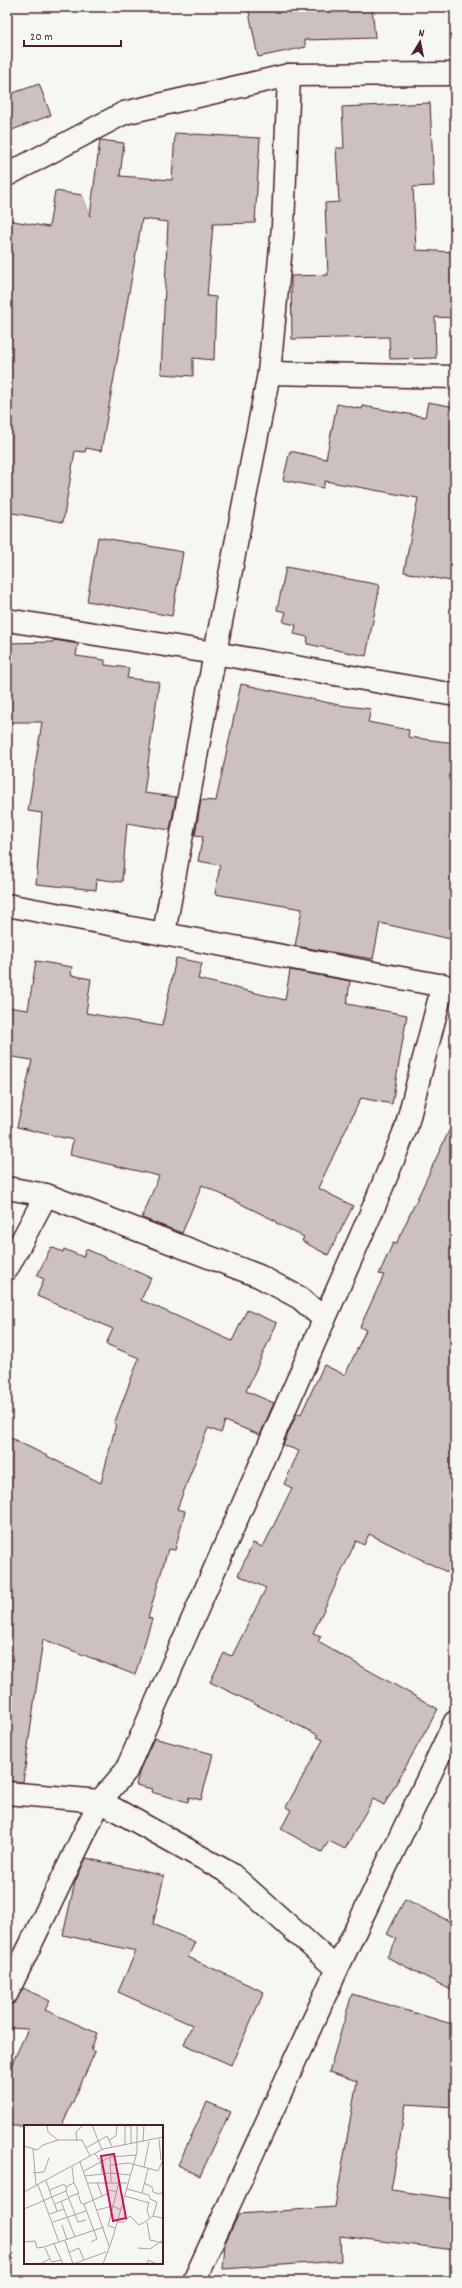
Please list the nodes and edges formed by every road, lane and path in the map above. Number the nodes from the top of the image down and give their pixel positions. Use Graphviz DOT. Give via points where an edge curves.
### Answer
graph roads {
  1 [pos="455,74"];
  2 [pos="289,75"];
  3 [pos="7,175"];
  4 [pos="269,373"];
  5 [pos="455,377"];
  6 [pos="7,620"];
  7 [pos="215,653"];
  8 [pos="455,695"];
  9 [pos="7,905"];
  10 [pos="164,933"];
  11 [pos="449,987"];
  12 [pos="7,1188"];
  13 [pos="46,1195"];
  14 [pos="7,1269"];
  15 [pos="324,1319"];
  16 [pos="455,1722"];
  17 [pos="7,1793"];
  18 [pos="100,1801"];
  19 [pos="337,1969"];
  20 [pos="7,1993"];
  21 [pos="194,2281"];
  1 -- 2 [label="street"];
  2 -- 3 [label="street" via="124,113"];
  2 -- 4 [label="street" via="283,226"];
  4 -- 5 [label="street"];
  4 -- 7 [label="street"];
  6 -- 7 [label="street"];
  7 -- 8 [label="street"];
  7 -- 10 [label="street"];
  9 -- 10 [label="street"];
  10 -- 11 [label="street"];
  11 -- 15 [label="street" via="406,1128"];
  12 -- 13 [label="street"];
  13 -- 14 [label="street"];
  13 -- 15 [label="street" via="259,1276 300,1298"];
  15 -- 18 [label="street" via="126,1771"];
  16 -- 19 [label="street"];
  17 -- 18 [label="street"];
  18 -- 19 [label="street" via="231,1874"];
  18 -- 20 [label="street"];
  19 -- 21 [label="street"];
}
